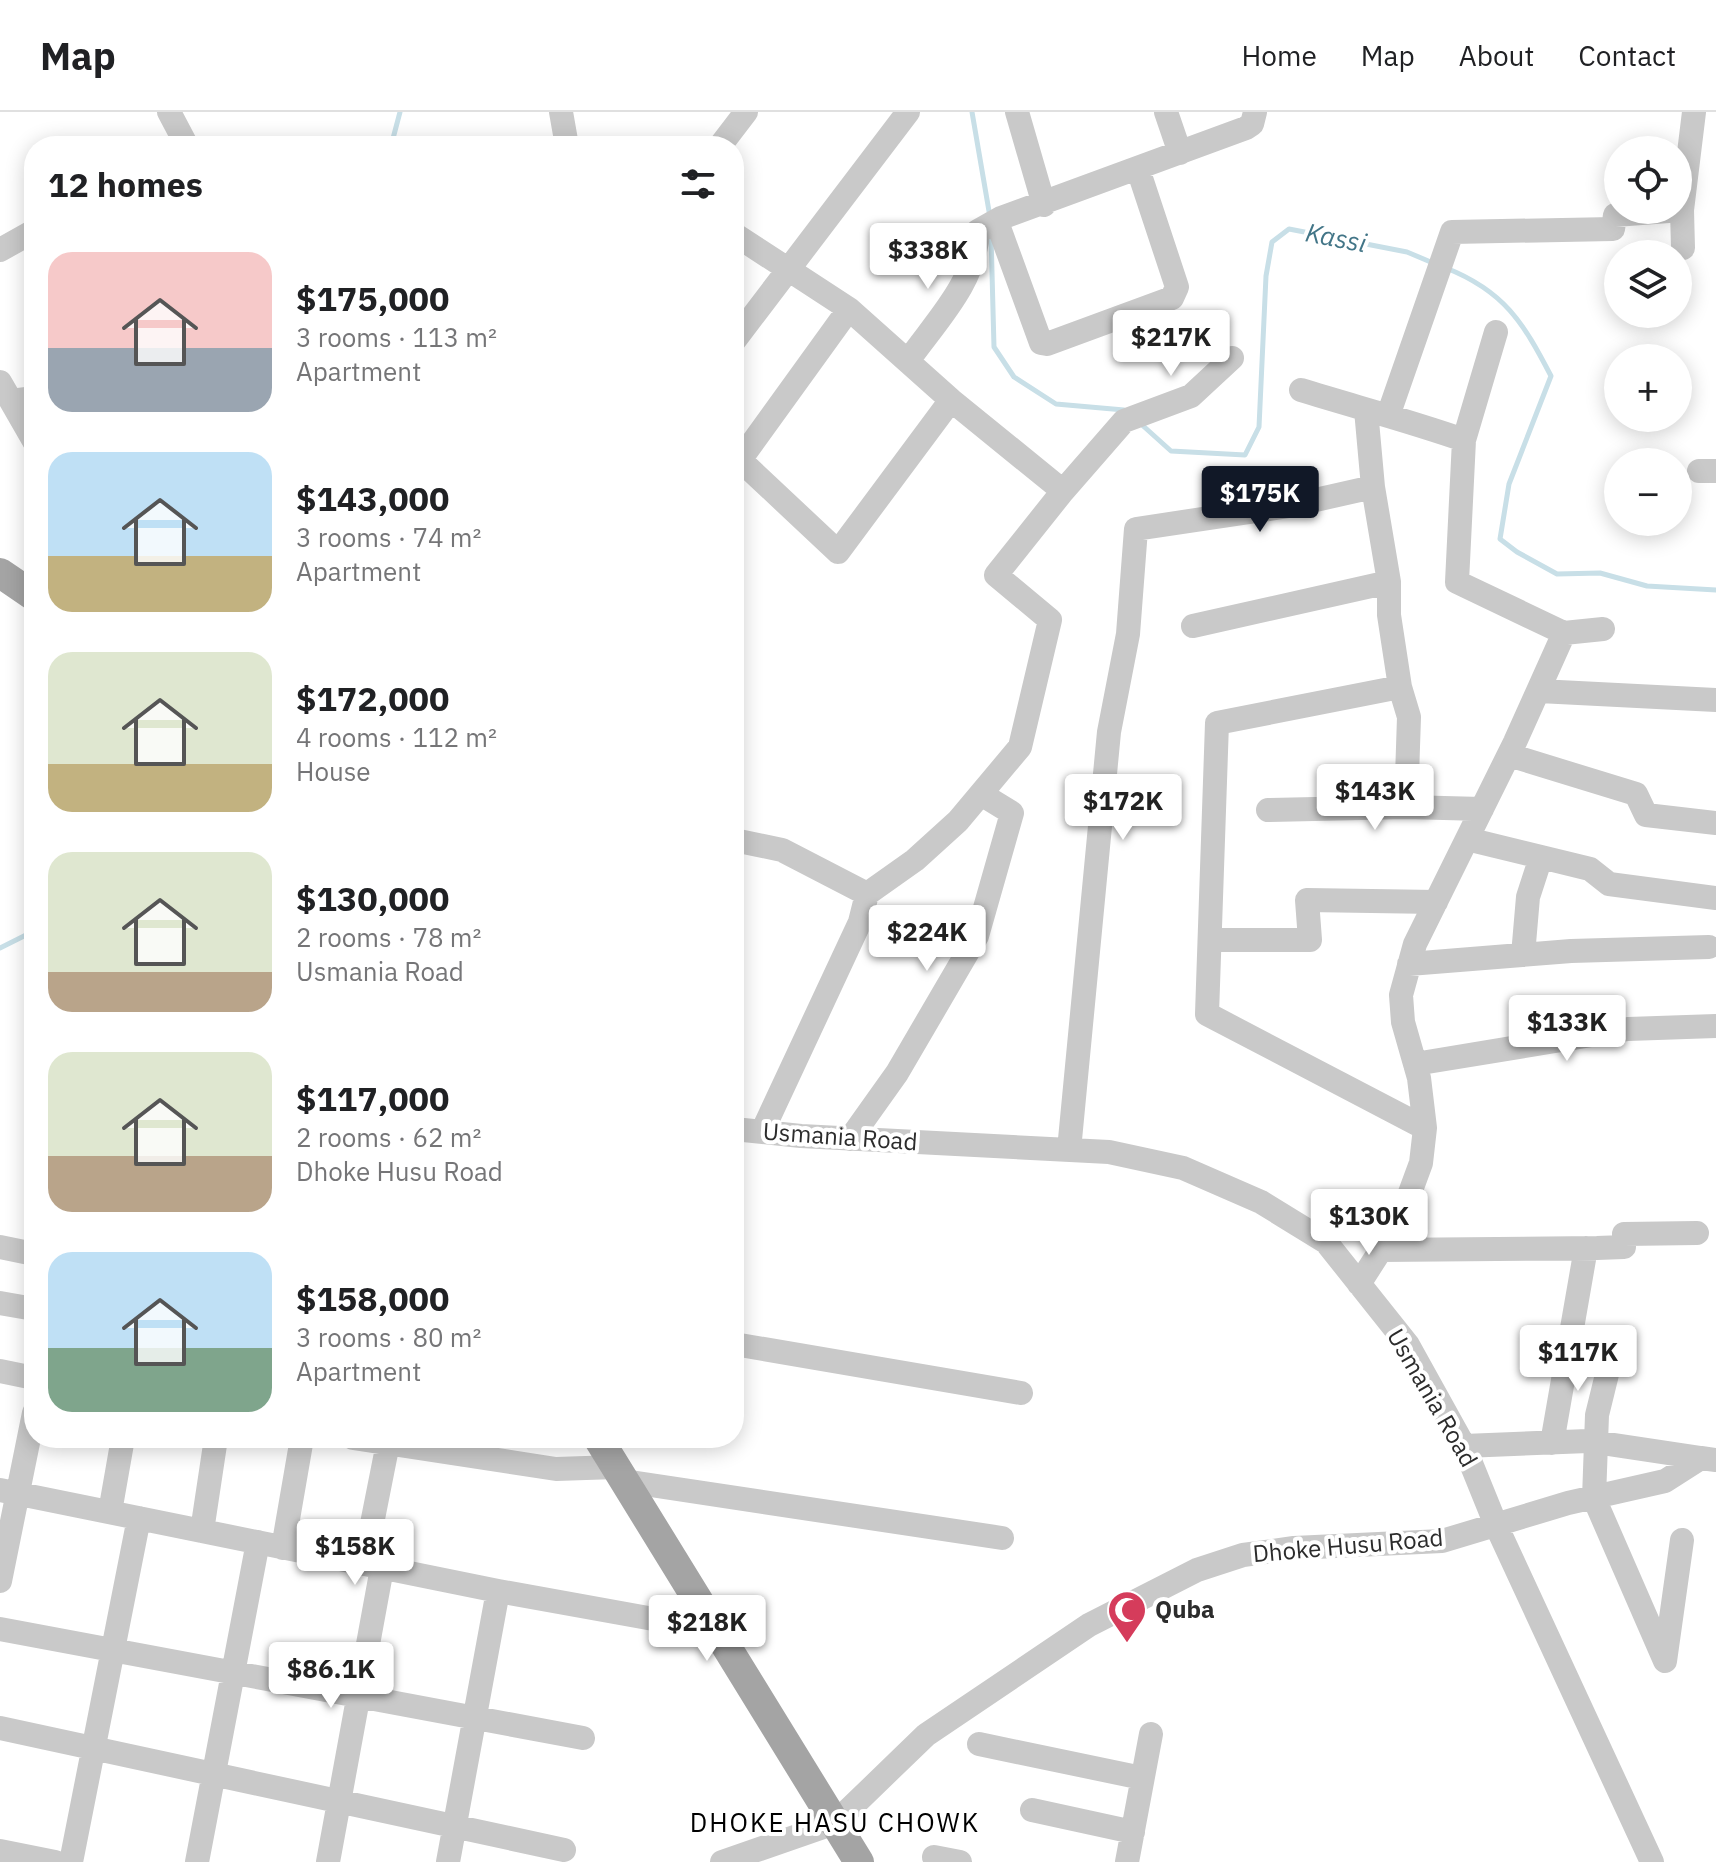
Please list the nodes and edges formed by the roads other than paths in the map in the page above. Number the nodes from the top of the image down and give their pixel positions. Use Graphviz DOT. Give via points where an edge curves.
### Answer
graph roads {
  1 [pos="169,112"];
  2 [pos="561,112"];
  3 [pos="746,112"];
  4 [pos="908,112"];
  5 [pos="1017,112"];
  6 [pos="1166,112"];
  7 [pos="1255,112"];
  8 [pos="1694,112"];
  9 [pos="182,136"];
  10 [pos="565,136"];
  11 [pos="728,136"];
  12 [pos="1691,136"];
  13 [pos="1180,153"];
  14 [pos="1138,169"];
  15 [pos="1044,205"];
  16 [pos="1614,224"];
  17 [pos="988,226"];
  18 [pos="24,237"];
  19 [pos="744,240"];
  20 [pos="0,250"];
  21 [pos="789,268"];
  22 [pos="849,309"];
  23 [pos="744,328"];
  24 [pos="1496,332"];
  25 [pos="1232,358"];
  26 [pos="908,361"];
  27 [pos="1301,390"];
  28 [pos="15,394"];
  29 [pos="951,400"];
  30 [pos="1378,412"];
  31 [pos="24,416"];
  32 [pos="1464,440"];
  33 [pos="744,455"];
  34 [pos="744,471"];
  35 [pos="1373,487"];
  36 [pos="1063,491"];
  37 [pos="0,573"];
  38 [pos="1389,582"];
  39 [pos="24,589"];
  40 [pos="1193,626"];
  41 [pos="1603,629"];
  42 [pos="1564,633"];
  43 [pos="1400,687"];
  44 [pos="1539,691"];
  45 [pos="1716,700"];
  46 [pos="1509,755"];
  47 [pos="981,794"];
  48 [pos="1406,807"];
  49 [pos="1482,809"];
  50 [pos="1268,810"];
  51 [pos="1716,823"];
  52 [pos="1467,839"];
  53 [pos="744,842"];
  54 [pos="1541,857"];
  55 [pos="867,894"];
  56 [pos="1716,898"];
  57 [pos="1436,902"];
  58 [pos="1210,940"];
  59 [pos="1709,947"];
  60 [pos="1523,955"];
  61 [pos="1409,964"];
  62 [pos="1716,1026"];
  63 [pos="1415,1064"];
  64 [pos="1425,1128"];
  65 [pos="744,1130"];
  66 [pos="762,1132"];
  67 [pos="850,1139"];
  68 [pos="1069,1150"];
  69 [pos="1697,1233"];
  70 [pos="0,1247"];
  71 [pos="1586,1248"];
  72 [pos="1381,1250"];
  73 [pos="24,1252"];
  74 [pos="1359,1284"];
  75 [pos="0,1303"];
  76 [pos="24,1307"];
  77 [pos="744,1346"];
  78 [pos="1613,1350"];
  79 [pos="0,1371"];
  80 [pos="24,1376"];
  81 [pos="1021,1393"];
  82 [pos="1596,1442"];
  83 [pos="1552,1443"];
  84 [pos="24,1445"];
  85 [pos="1464,1446"];
  86 [pos="121,1448"];
  87 [pos="214,1448"];
  88 [pos="300,1448"];
  89 [pos="387,1448"];
  90 [pos="430,1448"];
  91 [pos="604,1448"];
  92 [pos="1708,1459"];
  93 [pos="620,1474"];
  94 [pos="9,1492"];
  95 [pos="1594,1498"];
  96 [pos="110,1512"];
  97 [pos="139,1518"];
  98 [pos="1496,1525"];
  99 [pos="202,1531"];
  100 [pos="1002,1538"];
  101 [pos="1682,1540"];
  102 [pos="258,1542"];
  103 [pos="283,1548"];
  104 [pos="373,1566"];
  105 [pos="0,1581"];
  106 [pos="498,1591"];
  107 [pos="0,1629"];
  108 [pos="720,1631"];
  109 [pos="113,1650"];
  110 [pos="234,1673"];
  111 [pos="358,1696"];
  112 [pos="474,1718"];
  113 [pos="0,1728"];
  114 [pos="1151,1734"];
  115 [pos="583,1738"];
  116 [pos="979,1744"];
  117 [pos="93,1748"];
  118 [pos="214,1774"];
  119 [pos="1142,1778"];
  120 [pos="339,1801"];
  121 [pos="1032,1810"];
  122 [pos="835,1823"];
  123 [pos="454,1826"];
  124 [pos="1133,1832"];
  125 [pos="564,1850"];
  126 [pos="0,1851"];
  127 [pos="934,1857"];
  128 [pos="1643,1859"];
  129 [pos="55,1862"];
  130 [pos="71,1862"];
  131 [pos="197,1862"];
  132 [pos="328,1862"];
  133 [pos="448,1862"];
  134 [pos="722,1862"];
  135 [pos="859,1862"];
  136 [pos="960,1862"];
  137 [pos="1127,1862"];
  1 -- 9 [label="street"];
  2 -- 10 [label="street"];
  3 -- 11 [label="street"];
  4 -- 21 [label="street"];
  5 -- 15 [label="street"];
  6 -- 13 [label="street"];
  7 -- 13 [label="street" via="1246,128"];
  8 -- 12 [label="street"];
  13 -- 14 [label="street"];
  14 -- 15 [label="street"];
  14 -- 17 [label="street" via="1177,287 1172,298 1158,304 1041,343"];
  15 -- 17 [label="street"];
  16 -- 30 [label="street" via="1613,229 1452,232"];
  17 -- 26 [label="street" via="968,276"];
  18 -- 20 [label="street"];
  19 -- 21 [label="street"];
  21 -- 22 [label="street"];
  21 -- 23 [label="street"];
  22 -- 26 [label="street"];
  22 -- 33 [label="street"];
  24 -- 32 [label="street"];
  25 -- 36 [label="street" via="1191,396 1117,428"];
  26 -- 29 [label="street"];
  27 -- 30 [label="street"];
  28 -- 31 [label="street"];
  29 -- 34 [label="street" via="838,552"];
  29 -- 36 [label="street"];
  30 -- 32 [label="street"];
  30 -- 35 [label="street"];
  32 -- 42 [label="street" via="1457,582"];
  35 -- 38 [label="street"];
  35 -- 68 [label="street" via="1289,506 1136,529 1128,634 1109,732"];
  36 -- 47 [label="street" via="996,575 1050,620 1020,747"];
  37 -- 39 [label="main road"];
  38 -- 40 [label="street"];
  38 -- 43 [label="street"];
  41 -- 42 [label="street"];
  42 -- 44 [label="street"];
  43 -- 48 [label="street" via="1409,717"];
  43 -- 58 [label="street" via="1217,723"];
  44 -- 45 [label="street"];
  44 -- 46 [label="street"];
  46 -- 49 [label="street"];
  46 -- 51 [label="street" via="1636,794 1646,815"];
  47 -- 55 [label="street" via="915,860"];
  47 -- 67 [label="street" via="1012,813 977,936 897,1073"];
  48 -- 49 [label="street"];
  48 -- 50 [label="street"];
  49 -- 52 [label="street"];
  52 -- 54 [label="street"];
  52 -- 57 [label="street"];
  53 -- 55 [label="street" via="782,850"];
  54 -- 56 [label="street" via="1590,869 1609,884"];
  54 -- 60 [label="street" via="1528,897"];
  55 -- 66 [label="street" via="860,922"];
  57 -- 58 [label="street" via="1307,900 1310,940"];
  57 -- 61 [label="street"];
  58 -- 64 [label="street" via="1207,1014"];
  59 -- 60 [label="street"];
  60 -- 61 [label="street"];
  61 -- 63 [label="street" via="1401,995"];
  62 -- 63 [label="street" via="1628,1029"];
  63 -- 64 [label="street"];
  64 -- 72 [label="street" via="1411,1192"];
  65 -- 66 [label="street, Usmania Road"];
  66 -- 67 [label="street, Usmania Road"];
  67 -- 68 [label="street, Usmania Road"];
  68 -- 74 [label="street, Usmania Road" via="1109,1152 1183,1168 1261,1202 1326,1242"];
  69 -- 71 [label="street" via="1624,1234 1624,1247"];
  70 -- 73 [label="street"];
  71 -- 72 [label="street"];
  71 -- 83 [label="street"];
  72 -- 74 [label="street"];
  74 -- 85 [label="street, Usmania Road" via="1408,1345"];
  75 -- 76 [label="street"];
  77 -- 81 [label="street"];
  78 -- 82 [label="street"];
  79 -- 80 [label="street"];
  82 -- 83 [label="street"];
  82 -- 92 [label="street"];
  82 -- 95 [label="street"];
  83 -- 85 [label="street"];
  84 -- 94 [label="street"];
  85 -- 98 [label="street, Usmania Road"];
  86 -- 96 [label="street"];
  87 -- 99 [label="street"];
  88 -- 103 [label="street"];
  89 -- 104 [label="street"];
  90 -- 93 [label="street"];
  91 -- 93 [label="main road"];
  92 -- 95 [label="street, Dhoke Husu Road" via="1665,1481"];
  93 -- 100 [label="street"];
  93 -- 108 [label="main road"];
  94 -- 96 [label="street"];
  94 -- 105 [label="street"];
  95 -- 98 [label="street, Dhoke Husu Road"];
  95 -- 101 [label="street" via="1665,1661"];
  96 -- 97 [label="street"];
  97 -- 99 [label="street"];
  97 -- 109 [label="street"];
  98 -- 122 [label="street, Dhoke Husu Road" via="1442,1541 1243,1555 1197,1570 1089,1625 926,1735"];
  98 -- 128 [label="street, Usmania Road"];
  99 -- 102 [label="street"];
  102 -- 103 [label="street"];
  102 -- 110 [label="street"];
  103 -- 104 [label="street"];
  104 -- 106 [label="street"];
  104 -- 111 [label="street"];
  106 -- 108 [label="street"];
  106 -- 112 [label="street"];
  107 -- 109 [label="street"];
  108 -- 122 [label="main road"];
  109 -- 110 [label="street"];
  109 -- 117 [label="street"];
  110 -- 111 [label="street"];
  110 -- 118 [label="street"];
  111 -- 112 [label="street"];
  111 -- 120 [label="street"];
  112 -- 115 [label="street"];
  112 -- 123 [label="street"];
  113 -- 117 [label="street"];
  114 -- 119 [label="street"];
  116 -- 119 [label="street"];
  117 -- 118 [label="street"];
  117 -- 130 [label="street"];
  118 -- 120 [label="street"];
  118 -- 131 [label="street"];
  119 -- 124 [label="street"];
  120 -- 123 [label="street"];
  120 -- 132 [label="street"];
  121 -- 124 [label="street"];
  122 -- 134 [label="street, Dhoke Husu Road"];
  122 -- 135 [label="main road"];
  123 -- 125 [label="street"];
  123 -- 133 [label="street"];
  124 -- 137 [label="street"];
  126 -- 129 [label="street"];
  127 -- 136 [label="street"];
}
